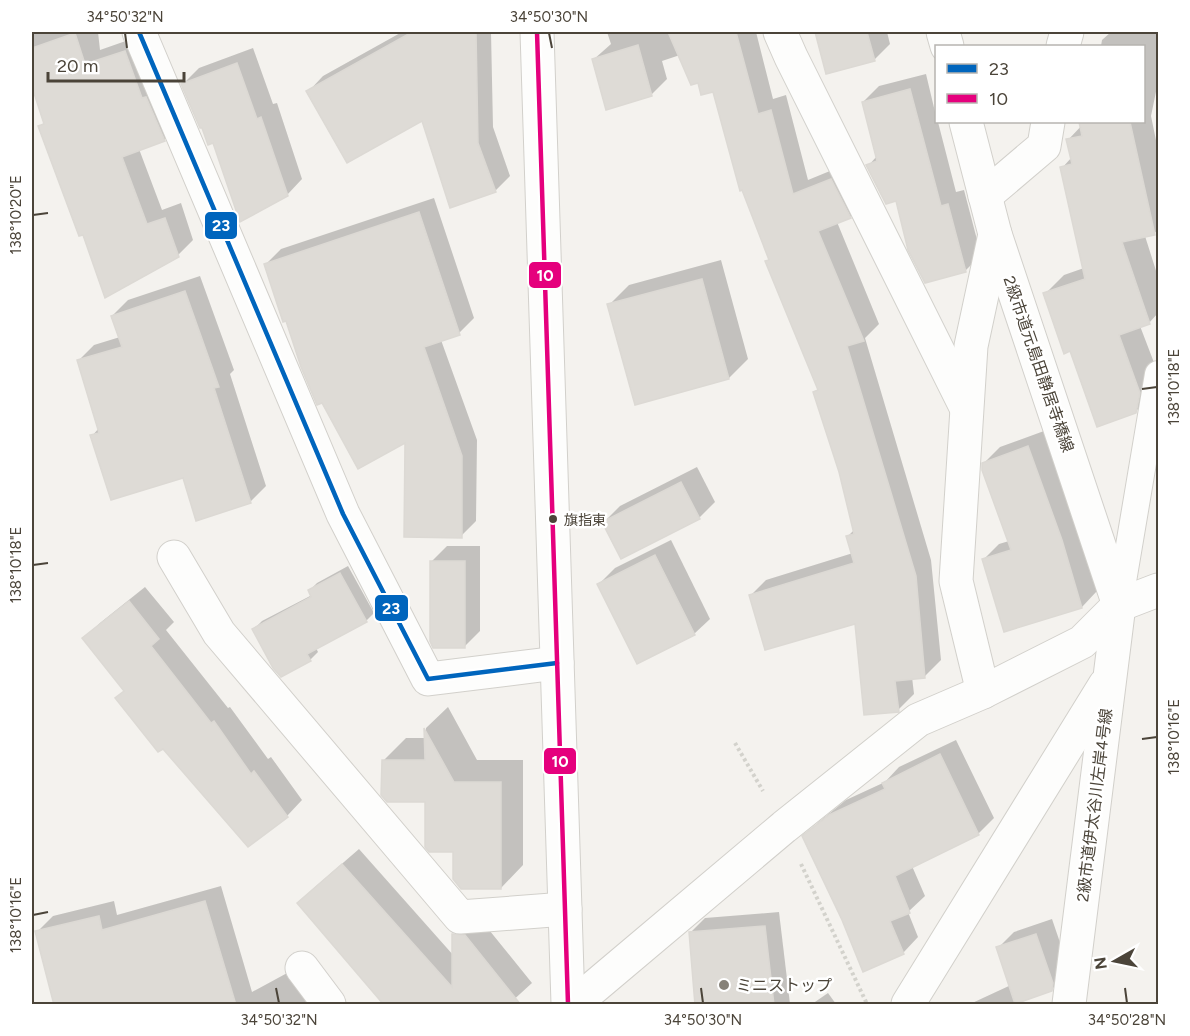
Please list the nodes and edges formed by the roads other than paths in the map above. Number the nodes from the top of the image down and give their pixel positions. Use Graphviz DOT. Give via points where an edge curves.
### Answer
graph roads {
  1 [pos="139,32"];
  2 [pos="537,32"];
  3 [pos="780,32"];
  4 [pos="966,123"];
  5 [pos="1048,123"];
  6 [pos="985,196"];
  7 [pos="995,234"];
  8 [pos="1158,374"];
  9 [pos="967,409"];
  10 [pos="174,557"];
  11 [pos="1138,598"];
  12 [pos="557,663"];
  13 [pos="1111,675"];
  14 [pos="983,692"];
  15 [pos="565,909"];
  16 [pos="302,968"];
  17 [pos="329,1005"];
  18 [pos="568,1005"];
  19 [pos="574,1005"];
  20 [pos="908,1005"];
  21 [pos="1069,1005"];
  1 -- 12 [label="street" via="344,514 428,679"];
  2 -- 12 [label="street"];
  3 -- 9 [label="street"];
  4 -- 6 [label="street, 2級市道元島田静居寺橋線"];
  5 -- 6 [label="street" via="1044,146"];
  6 -- 7 [label="street, 2級市道元島田静居寺橋線"];
  7 -- 9 [label="street" via="971,346"];
  7 -- 11 [label="street, 2級市道元島田静居寺橋線"];
  8 -- 11 [label="lane"];
  9 -- 14 [label="street" via="956,581"];
  10 -- 15 [label="street" via="219,633 460,917"];
  11 -- 13 [label="street, 2級市道伊太谷川左岸4号線"];
  11 -- 14 [label="street" via="1082,642"];
  12 -- 15 [label="street"];
  13 -- 20 [label="street"];
  13 -- 21 [label="street, 2級市道伊太谷川左岸4号線"];
  14 -- 19 [label="street" via="918,720 784,827"];
  15 -- 18 [label="street"];
  16 -- 17 [label="street"];
}
